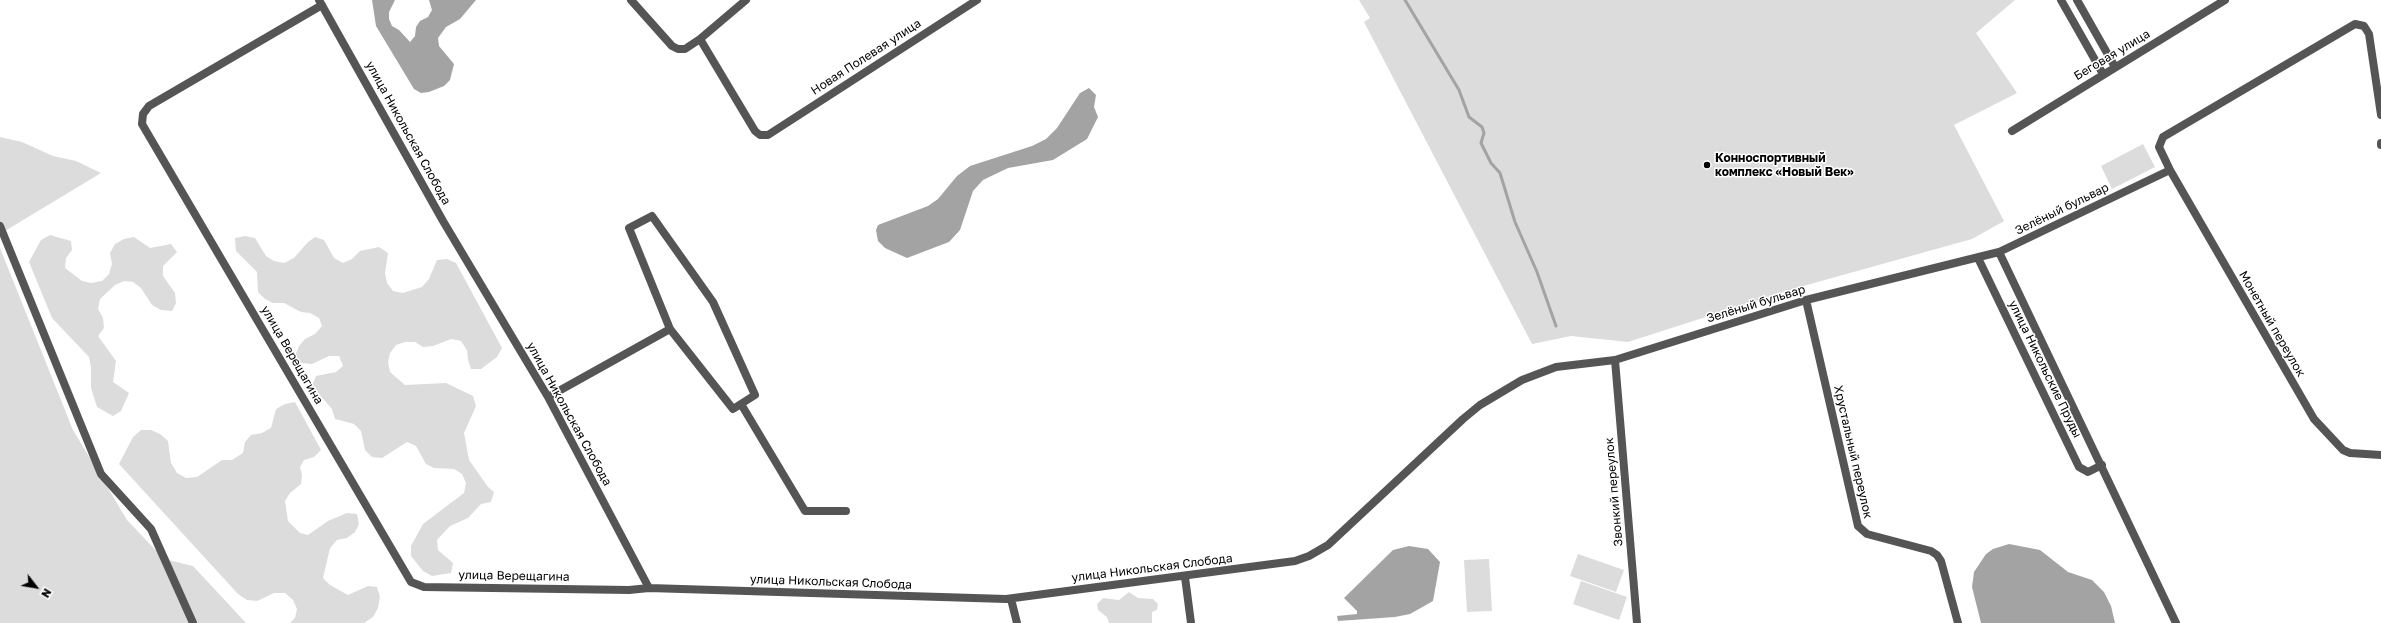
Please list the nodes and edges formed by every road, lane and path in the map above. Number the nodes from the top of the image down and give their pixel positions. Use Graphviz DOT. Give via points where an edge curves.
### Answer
graph roads {
  1 [pos="631,0"];
  2 [pos="746,0"];
  3 [pos="977,0"];
  4 [pos="2061,0"];
  5 [pos="2077,0"];
  6 [pos="2225,0"];
  7 [pos="321,2"];
  8 [pos="700,39"];
  9 [pos="2115,67"];
  10 [pos="2103,74"];
  11 [pos="2381,115"];
  12 [pos="2012,131"];
  13 [pos="2170,170"];
  14 [pos="0,226"];
  15 [pos="1999,252"];
  16 [pos="1978,258"];
  17 [pos="1806,300"];
  18 [pos="670,329"];
  19 [pos="1615,360"];
  20 [pos="548,397"];
  21 [pos="741,404"];
  22 [pos="2381,455"];
  23 [pos="2102,465"];
  24 [pos="846,511"];
  25 [pos="1185,577"];
  26 [pos="649,588"];
  27 [pos="1011,599"];
  28 [pos="193,623"];
  29 [pos="1017,623"];
  30 [pos="1191,623"];
  31 [pos="1637,623"];
  32 [pos="1958,623"];
  33 [pos="2176,623"];
  1 -- 8 [label="street" via="672,46 685,49"];
  2 -- 8 [label="street"];
  3 -- 8 [label="street, Новая Полевая улица" via="768,135 760,135 755,131"];
  4 -- 10 [label="street"];
  5 -- 9 [label="street"];
  6 -- 9 [label="street, Беговая улица"];
  7 -- 20 [label="street, улица Никольская Слобода" via="443,221"];
  7 -- 26 [label="street, улица Верещагина" via="149,106 143,114 142,124 411,582 424,587 629,590"];
  9 -- 10 [label="street, Беговая улица"];
  10 -- 12 [label="street, Беговая улица"];
  11 -- 13 [label="street" via="2369,34 2364,26 2355,24 2163,137 2159,147"];
  13 -- 15 [label="street, Зелёный бульвар"];
  13 -- 22 [label="street, Монетный переулок" via="2314,419 2343,450 2350,453"];
  14 -- 28 [label="street" via="101,474 151,529"];
  15 -- 16 [label="street, Зелёный бульвар"];
  15 -- 23 [label="street, улица Никольские Пруды"];
  16 -- 17 [label="street, Зелёный бульвар"];
  16 -- 23 [label="street, улица Никольские Пруды" via="2079,467 2088,472"];
  17 -- 19 [label="street, Зелёный бульвар"];
  17 -- 32 [label="street, Хрустальный переулок" via="1858,526 1868,534 1931,551 1937,555 1941,561"];
  18 -- 20 [label="street"];
  18 -- 21 [label="street" via="733,409"];
  18 -- 21 [label="street" via="629,228 652,216 713,302 755,395"];
  19 -- 25 [label="street, улица Никольская Слобода" via="1548,369 1522,380 1488,400 1463,419 1328,545 1309,556 1295,561"];
  19 -- 31 [label="street, Звонкий переулок"];
  20 -- 26 [label="street, улица Никольская Слобода"];
  21 -- 24 [label="street" via="805,511"];
  23 -- 33 [label="street, улица Никольские Пруды"];
  25 -- 27 [label="street, улица Никольская Слобода"];
  25 -- 30 [label="street"];
  26 -- 27 [label="street, улица Никольская Слобода"];
  27 -- 29 [label="street"];
}
